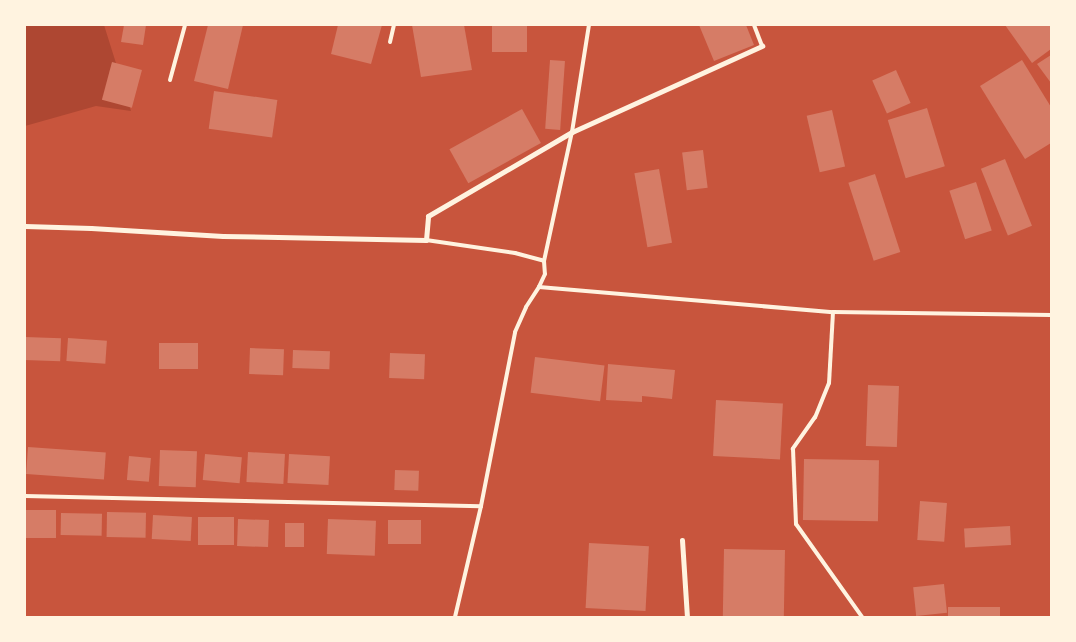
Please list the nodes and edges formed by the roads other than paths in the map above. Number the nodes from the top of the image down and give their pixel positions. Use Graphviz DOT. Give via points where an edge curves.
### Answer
graph roads {
  1 [pos="185,25"];
  2 [pos="394,25"];
  3 [pos="589,25"];
  4 [pos="754,25"];
  5 [pos="390,42"];
  6 [pos="762,46"];
  7 [pos="170,80"];
  8 [pos="572,132"];
  9 [pos="25,226"];
  10 [pos="426,240"];
  11 [pos="544,261"];
  12 [pos="539,287"];
  13 [pos="833,312"];
  14 [pos="1051,315"];
  15 [pos="25,496"];
  16 [pos="481,506"];
  17 [pos="682,540"];
  18 [pos="455,617"];
  19 [pos="687,617"];
  20 [pos="862,617"];
  1 -- 7 [label="lane"];
  2 -- 5 [label="lane"];
  3 -- 8 [label="lane"];
  4 -- 6 [label="lane"];
  6 -- 8 [label="street"];
  8 -- 10 [label="street" via="428,216"];
  8 -- 11 [label="lane"];
  9 -- 10 [label="street" via="223,236"];
  10 -- 11 [label="lane" via="515,253"];
  11 -- 12 [label="lane" via="545,274"];
  12 -- 13 [label="lane"];
  12 -- 16 [label="lane" via="515,332"];
  13 -- 14 [label="lane"];
  13 -- 20 [label="lane" via="829,383 815,417 793,449 796,524"];
  15 -- 16 [label="lane"];
  16 -- 18 [label="lane"];
  17 -- 19 [label="street"];
}
